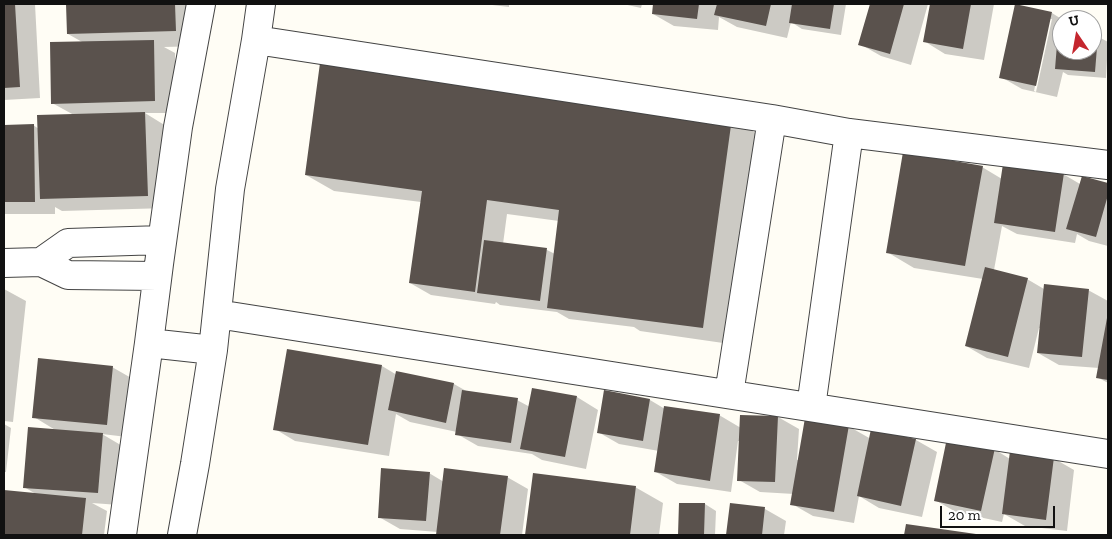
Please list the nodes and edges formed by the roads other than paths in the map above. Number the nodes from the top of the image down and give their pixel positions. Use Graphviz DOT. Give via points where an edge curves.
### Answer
graph roads {
  1 [pos="201,4"];
  2 [pos="261,4"];
  3 [pos="256,40"];
  4 [pos="772,119"];
  5 [pos="849,133"];
  6 [pos="1108,165"];
  7 [pos="162,240"];
  8 [pos="4,262"];
  9 [pos="41,262"];
  10 [pos="158,276"];
  11 [pos="218,314"];
  12 [pos="150,343"];
  13 [pos="213,350"];
  14 [pos="729,394"];
  15 [pos="811,407"];
  16 [pos="1108,454"];
  17 [pos="122,535"];
  18 [pos="182,535"];
  1 -- 7 [label="street" via="178,127"];
  2 -- 3 [label="street"];
  3 -- 4 [label="street"];
  3 -- 11 [label="street" via="230,189"];
  4 -- 5 [label="street"];
  4 -- 14 [label="street"];
  5 -- 6 [label="street"];
  5 -- 15 [label="street"];
  7 -- 9 [label="street" via="68,243"];
  7 -- 10 [label="street"];
  8 -- 9 [label="street"];
  9 -- 10 [label="street" via="68,275"];
  10 -- 12 [label="street"];
  11 -- 13 [label="street"];
  11 -- 14 [label="street"];
  12 -- 13 [label="street"];
  12 -- 17 [label="street"];
  13 -- 18 [label="street"];
  14 -- 15 [label="street"];
  15 -- 16 [label="street"];
}
